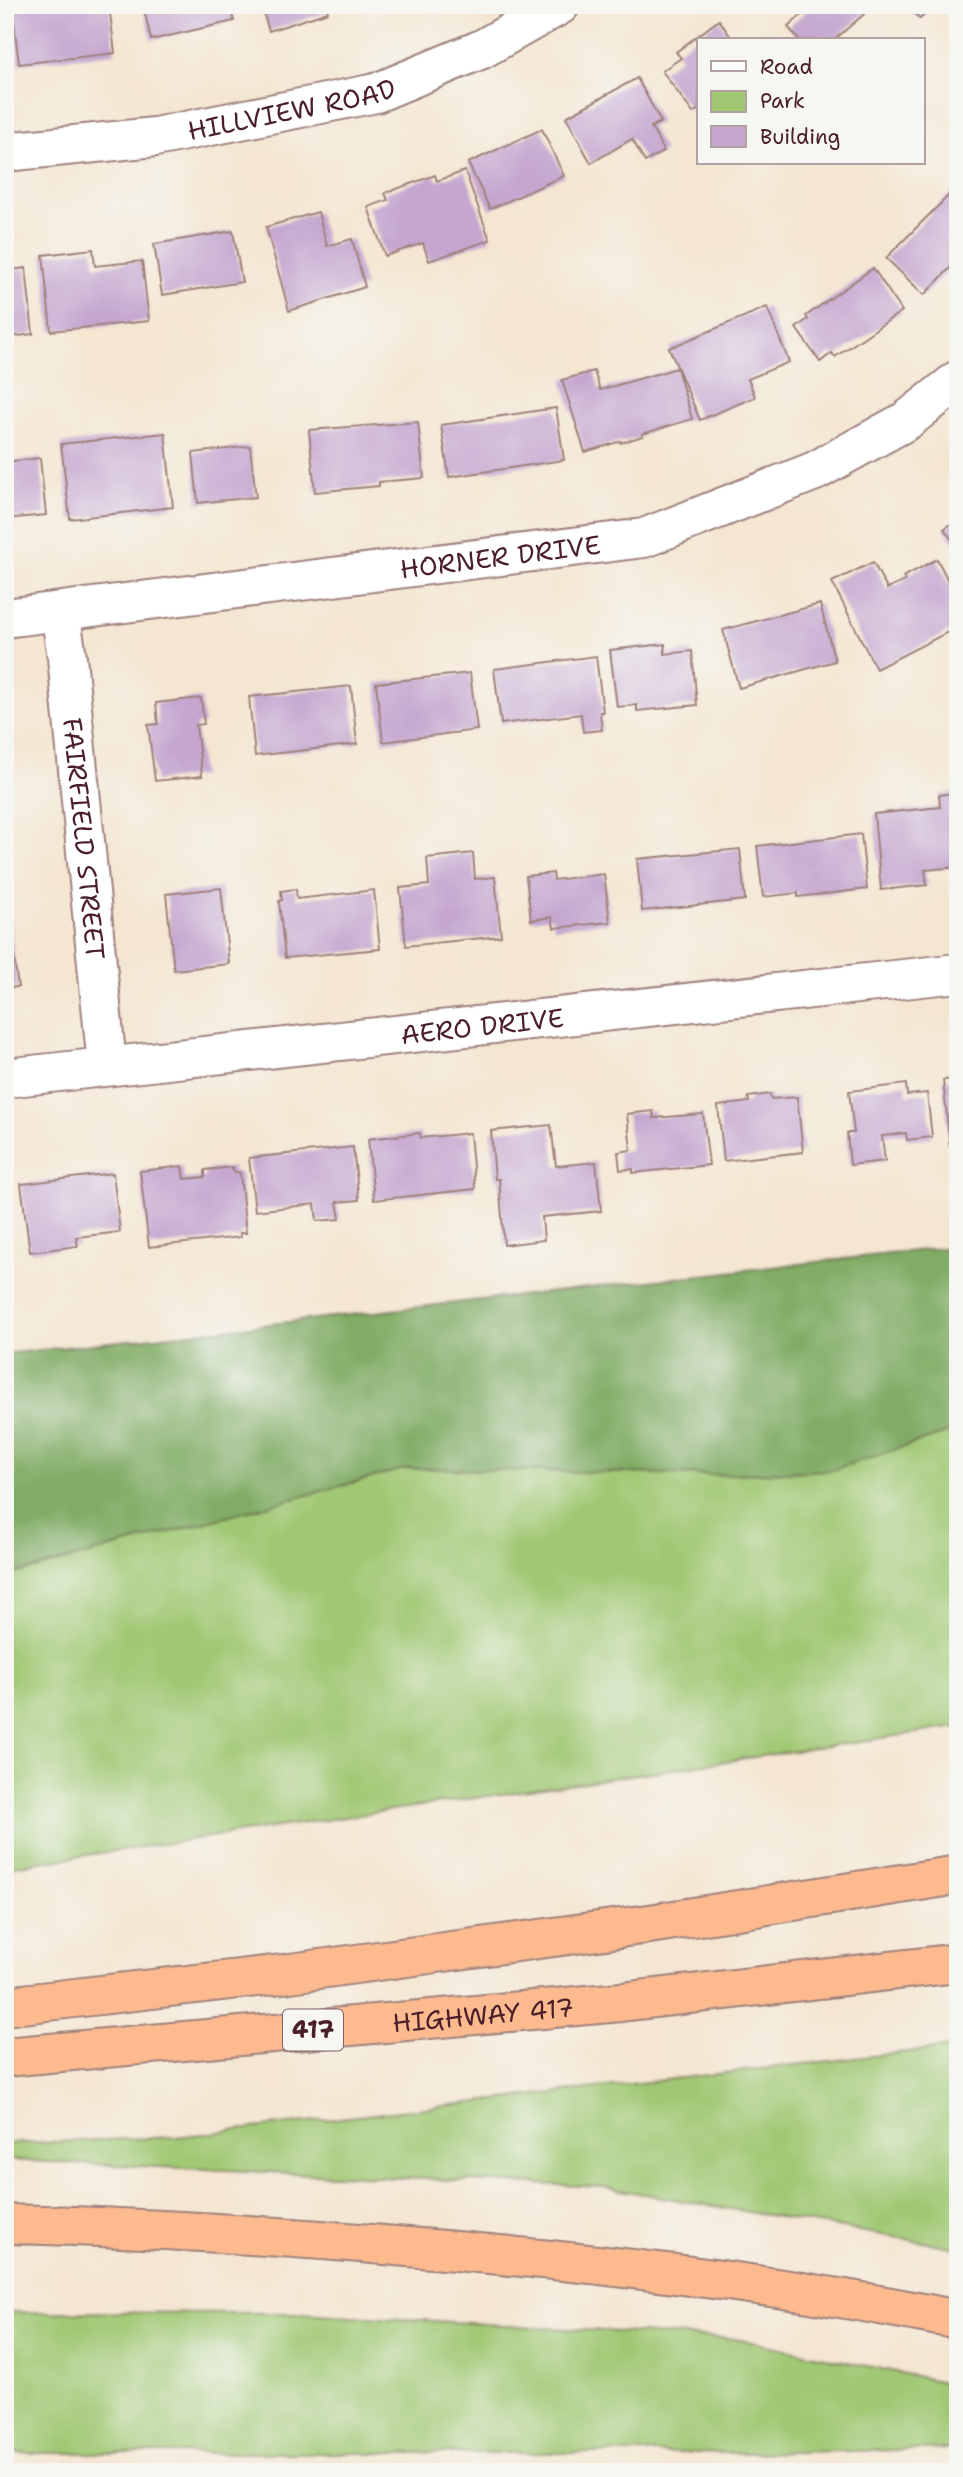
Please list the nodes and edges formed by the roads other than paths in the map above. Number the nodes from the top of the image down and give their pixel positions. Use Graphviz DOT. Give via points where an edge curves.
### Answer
graph roads {
  1 [pos="559,5"];
  2 [pos="5,152"];
  3 [pos="958,380"];
  4 [pos="60,612"];
  5 [pos="5,618"];
  6 [pos="958,973"];
  7 [pos="107,1066"];
  8 [pos="5,1078"];
  9 [pos="958,1874"];
  10 [pos="958,1963"];
  11 [pos="5,2007"];
  12 [pos="5,2057"];
  13 [pos="5,2224"];
  14 [pos="958,2319"];
  1 -- 2 [label="street, HILLVIEW ROAD" via="482,49 376,93 155,137"];
  3 -- 4 [label="street, HORNER DRIVE" via="906,421 815,471 644,538"];
  4 -- 5 [label="street, HORNER DRIVE"];
  4 -- 7 [label="street, FAIRFIELD STREET"];
  6 -- 7 [label="street, AERO DRIVE"];
  7 -- 8 [label="street, AERO DRIVE"];
  9 -- 11 [label="highway" via="621,1928"];
  10 -- 12 [label="highway, HIGHWAY 417 / 417" via="621,2002"];
  13 -- 14 [label="highway" via="237,2233 486,2253 665,2273"];
}
